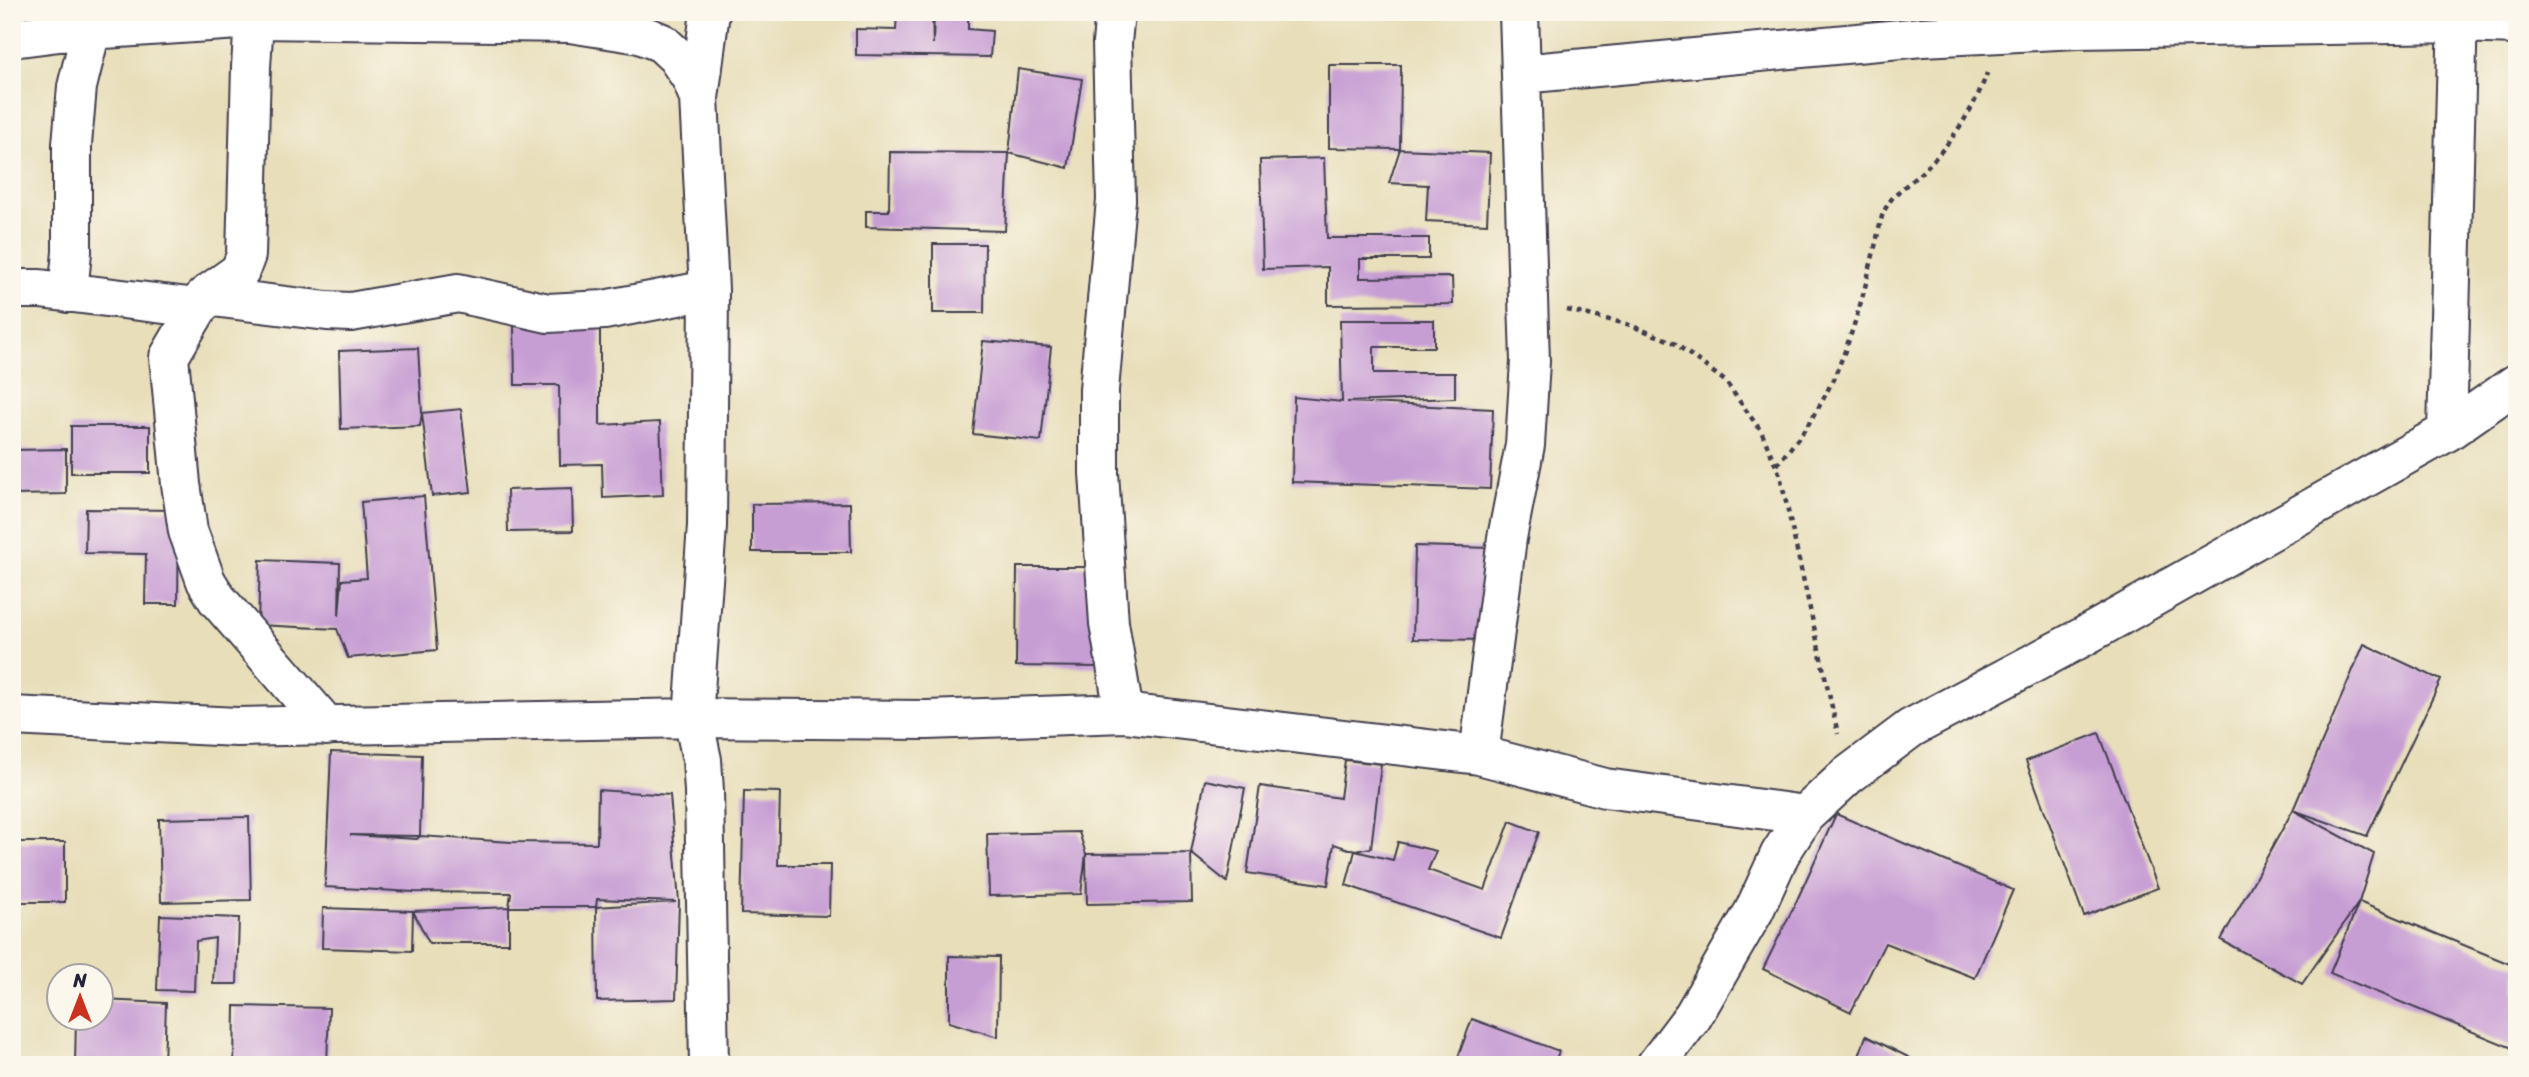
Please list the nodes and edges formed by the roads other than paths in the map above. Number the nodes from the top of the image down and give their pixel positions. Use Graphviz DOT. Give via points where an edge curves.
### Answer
graph roads {
  1 [pos="710,12"];
  2 [pos="1115,12"];
  3 [pos="1519,12"];
  4 [pos="2459,18"];
  5 [pos="254,19"];
  6 [pos="2517,25"];
  7 [pos="91,30"];
  8 [pos="12,38"];
  9 [pos="1521,74"];
  10 [pos="699,98"];
  11 [pos="12,289"];
  12 [pos="709,290"];
  13 [pos="68,293"];
  14 [pos="201,302"];
  15 [pos="2517,383"];
  16 [pos="2447,432"];
  17 [pos="1124,713"];
  18 [pos="12,716"];
  19 [pos="693,718"];
  20 [pos="327,726"];
  21 [pos="1479,755"];
  22 [pos="1805,816"];
  23 [pos="709,1065"];
  24 [pos="1656,1065"];
  1 -- 10 [label="street"];
  2 -- 17 [label="street" via="1116,200 1099,390 1099,473 1109,623"];
  3 -- 9 [label="street"];
  4 -- 6 [label="street"];
  4 -- 9 [label="street" via="1922,37"];
  4 -- 16 [label="street"];
  5 -- 7 [label="street"];
  5 -- 10 [label="street" via="570,23 640,34 662,43 676,56"];
  5 -- 14 [label="street" via="246,255 240,271"];
  7 -- 8 [label="street"];
  7 -- 13 [label="street" via="77,87"];
  9 -- 21 [label="street" via="1530,361 1525,445 1507,538"];
  10 -- 12 [label="street"];
  11 -- 13 [label="street"];
  12 -- 14 [label="street" via="604,310 548,313 458,293 351,312"];
  12 -- 19 [label="street" via="707,526"];
  13 -- 14 [label="street"];
  14 -- 20 [label="street" via="169,357 188,531 217,599"];
  15 -- 16 [label="street"];
  16 -- 22 [label="street" via="1911,729 1847,776"];
  17 -- 19 [label="street" via="926,720"];
  17 -- 21 [label="street"];
  18 -- 20 [label="street" via="237,727"];
  19 -- 20 [label="street"];
  19 -- 23 [label="street" via="704,792"];
  21 -- 22 [label="street" via="1605,788"];
  22 -- 24 [label="street" via="1693,1016"];
}
